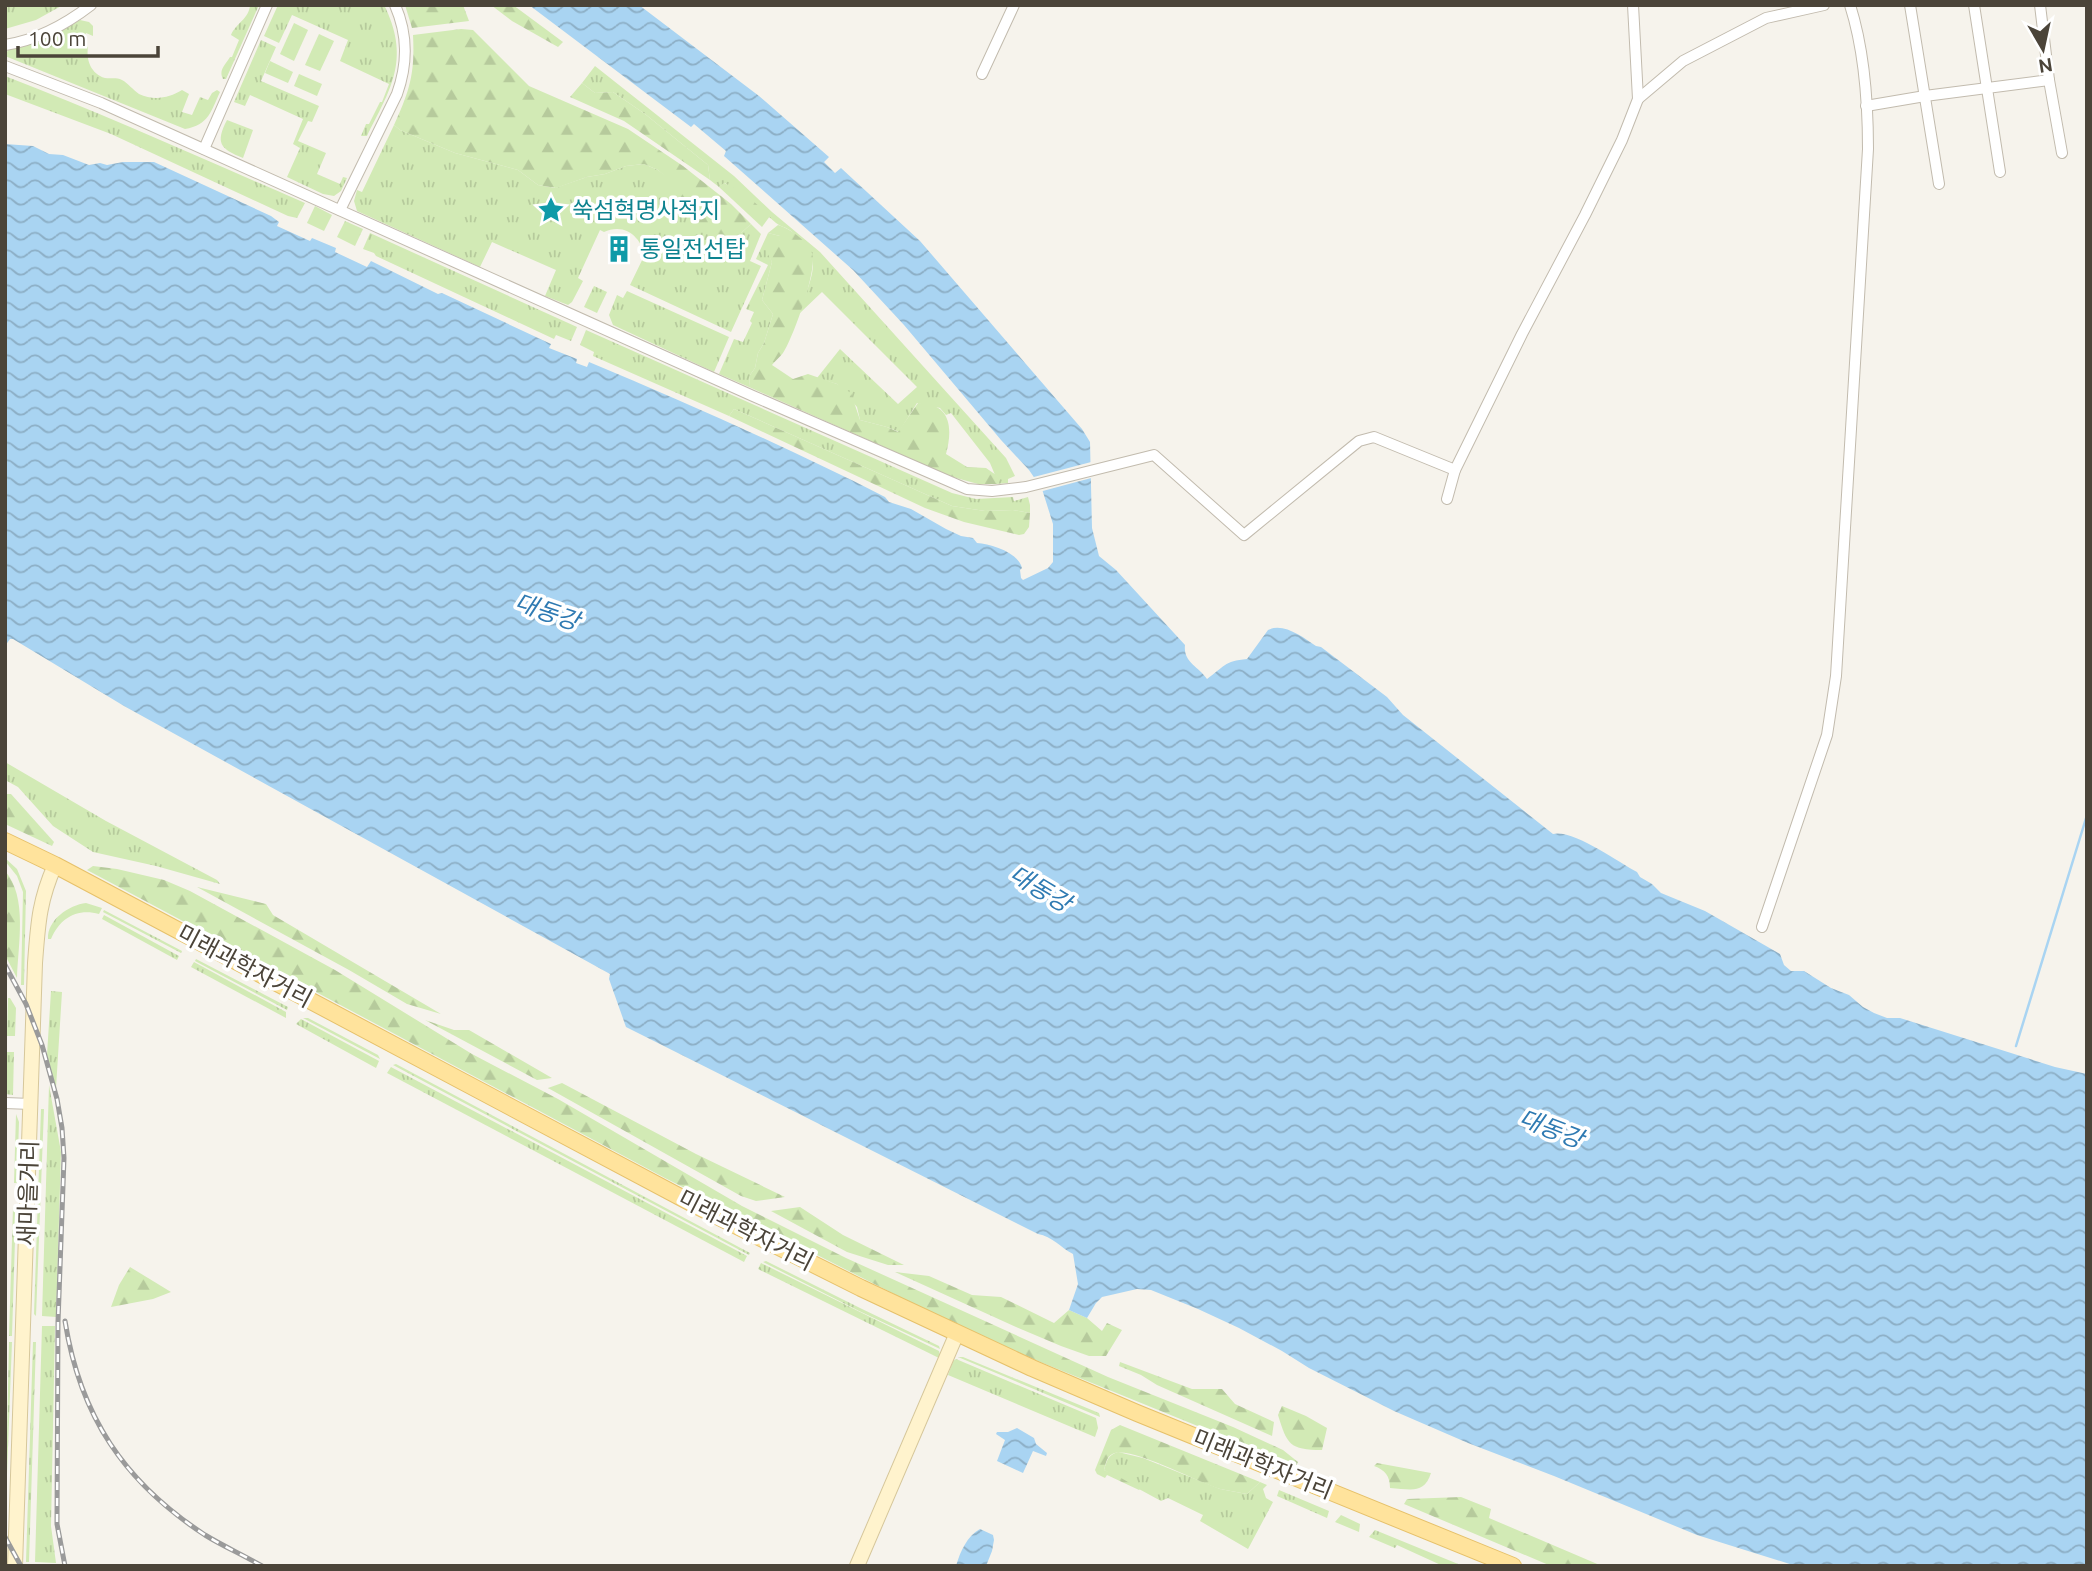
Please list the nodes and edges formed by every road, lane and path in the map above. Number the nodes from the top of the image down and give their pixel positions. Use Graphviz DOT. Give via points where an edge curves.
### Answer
graph roads {
  1 [pos="91,5"];
  2 [pos="267,5"];
  3 [pos="395,5"];
  4 [pos="1014,5"];
  5 [pos="1633,5"];
  6 [pos="1824,5"];
  7 [pos="1850,5"];
  8 [pos="1910,5"];
  9 [pos="1973,5"];
  10 [pos="2040,5"];
  11 [pos="5,45"];
  12 [pos="5,66"];
  13 [pos="982,74"];
  14 [pos="2049,80"];
  15 [pos="1987,87"];
  16 [pos="1925,96"];
  17 [pos="1638,99"];
  18 [pos="1866,106"];
  19 [pos="204,149"];
  20 [pos="2062,153"];
  21 [pos="2000,172"];
  22 [pos="1939,184"];
  23 [pos="340,210"];
  24 [pos="1455,470"];
  25 [pos="1447,499"];
  26 [pos="5,841"];
  27 [pos="55,865"];
  28 [pos="1762,927"];
  29 [pos="5,1103"];
  30 [pos="31,1104"];
  31 [pos="957,1333"];
  32 [pos="1486,1554"];
  33 [pos="15,1566"];
  34 [pos="857,1566"];
  35 [pos="1501,1566"];
  36 [pos="1513,1566"];
  1 -- 11 [label="street" via="62,26"];
  2 -- 19 [label="street"];
  3 -- 23 [label="street" via="405,33 402,80"];
  4 -- 13 [label="street"];
  5 -- 17 [label="street"];
  6 -- 17 [label="street" via="1766,18 1683,61"];
  7 -- 18 [label="street"];
  8 -- 16 [label="street"];
  9 -- 15 [label="street"];
  10 -- 14 [label="street"];
  12 -- 19 [label="street"];
  14 -- 15 [label="street"];
  14 -- 20 [label="street"];
  15 -- 16 [label="street"];
  15 -- 21 [label="street"];
  16 -- 18 [label="street"];
  16 -- 22 [label="street"];
  17 -- 24 [label="street" via="1590,205"];
  18 -- 28 [label="street" via="1868,149 1836,677 1827,735"];
  19 -- 23 [label="street"];
  23 -- 24 [label="street" via="967,489 1026,487 1154,455 1244,535 1359,441 1374,437"];
  24 -- 25 [label="street"];
  26 -- 27 [label="main road, 미래과학자거리"];
  27 -- 30 [label="main road, 새마을거리" via="40,906"];
  27 -- 31 [label="main road, 미래과학자거리" via="697,1206"];
  29 -- 30 [label="street"];
  30 -- 33 [label="main road, 새마을거리"];
  31 -- 32 [label="main road, 미래과학자거리" via="1137,1413"];
  31 -- 34 [label="main road"];
  32 -- 35 [label="main road"];
  32 -- 36 [label="main road, 미래과학자거리"];
}
